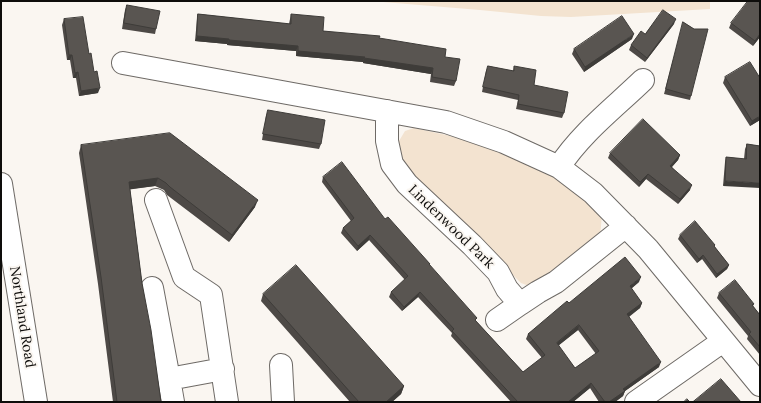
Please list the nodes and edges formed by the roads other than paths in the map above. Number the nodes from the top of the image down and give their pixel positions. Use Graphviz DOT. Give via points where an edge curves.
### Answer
graph roads {
  1 [pos="123,64"];
  2 [pos="643,80"];
  3 [pos="387,111"];
  4 [pos="559,167"];
  5 [pos="1,184"];
  6 [pos="156,200"];
  7 [pos="626,226"];
  8 [pos="152,288"];
  9 [pos="520,304"];
  10 [pos="497,320"];
  11 [pos="723,341"];
  12 [pos="281,365"];
  13 [pos="223,369"];
  14 [pos="169,379"];
  15 [pos="760,385"];
  16 [pos="36,402"];
  17 [pos="173,402"];
  18 [pos="227,402"];
  19 [pos="283,402"];
  20 [pos="636,402"];
  1 -- 3 [label="street"];
  2 -- 4 [label="street" via="568,153"];
  3 -- 4 [label="street" via="446,122 504,142"];
  3 -- 9 [label="street, Lindenwood Park" via="387,141 392,164 407,184 498,272"];
  4 -- 7 [label="street" via="593,193"];
  5 -- 16 [label="street, Northland Road"];
  6 -- 13 [label="street" via="184,277 211,295"];
  7 -- 9 [label="street" via="556,282"];
  7 -- 11 [label="street"];
  8 -- 14 [label="street"];
  9 -- 10 [label="street"];
  11 -- 15 [label="street"];
  11 -- 20 [label="street"];
  12 -- 19 [label="street"];
  13 -- 14 [label="street"];
  13 -- 18 [label="street"];
  14 -- 17 [label="street"];
}
